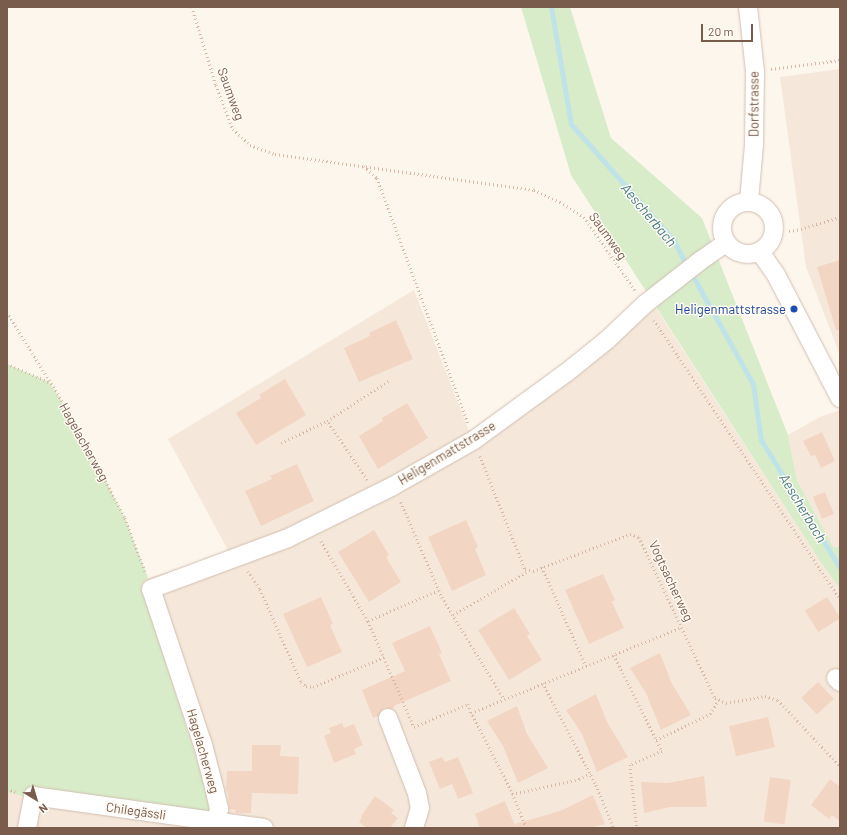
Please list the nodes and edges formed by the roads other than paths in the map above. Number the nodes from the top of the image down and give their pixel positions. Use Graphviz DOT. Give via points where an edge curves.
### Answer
graph roads {
  1 [pos="748,7"];
  2 [pos="749,201"];
  3 [pos="726,243"];
  4 [pos="760,252"];
  5 [pos="840,398"];
  6 [pos="149,584"];
  7 [pos="388,718"];
  8 [pos="215,825"];
  9 [pos="27,828"];
  10 [pos="264,828"];
  11 [pos="414,828"];
  1 -- 2 [label="street, Dorfstrasse" via="755,71 754,145"];
  2 -- 3 [label="street" via="733,206 723,219"];
  2 -- 4 [label="street" via="765,207 774,222 772,239"];
  3 -- 4 [label="street" via="745,254"];
  3 -- 6 [label="street, Heligenmattstrasse" via="645,304 607,340 476,444 288,538"];
  4 -- 5 [label="street" via="776,275"];
  6 -- 8 [label="street, Hagelacherweg" via="203,745 219,809"];
  7 -- 11 [label="street" via="417,793 420,808"];
  8 -- 9 [label="street, Chilegässli" via="32,796"];
  8 -- 10 [label="street, Chilegässli"];
}
